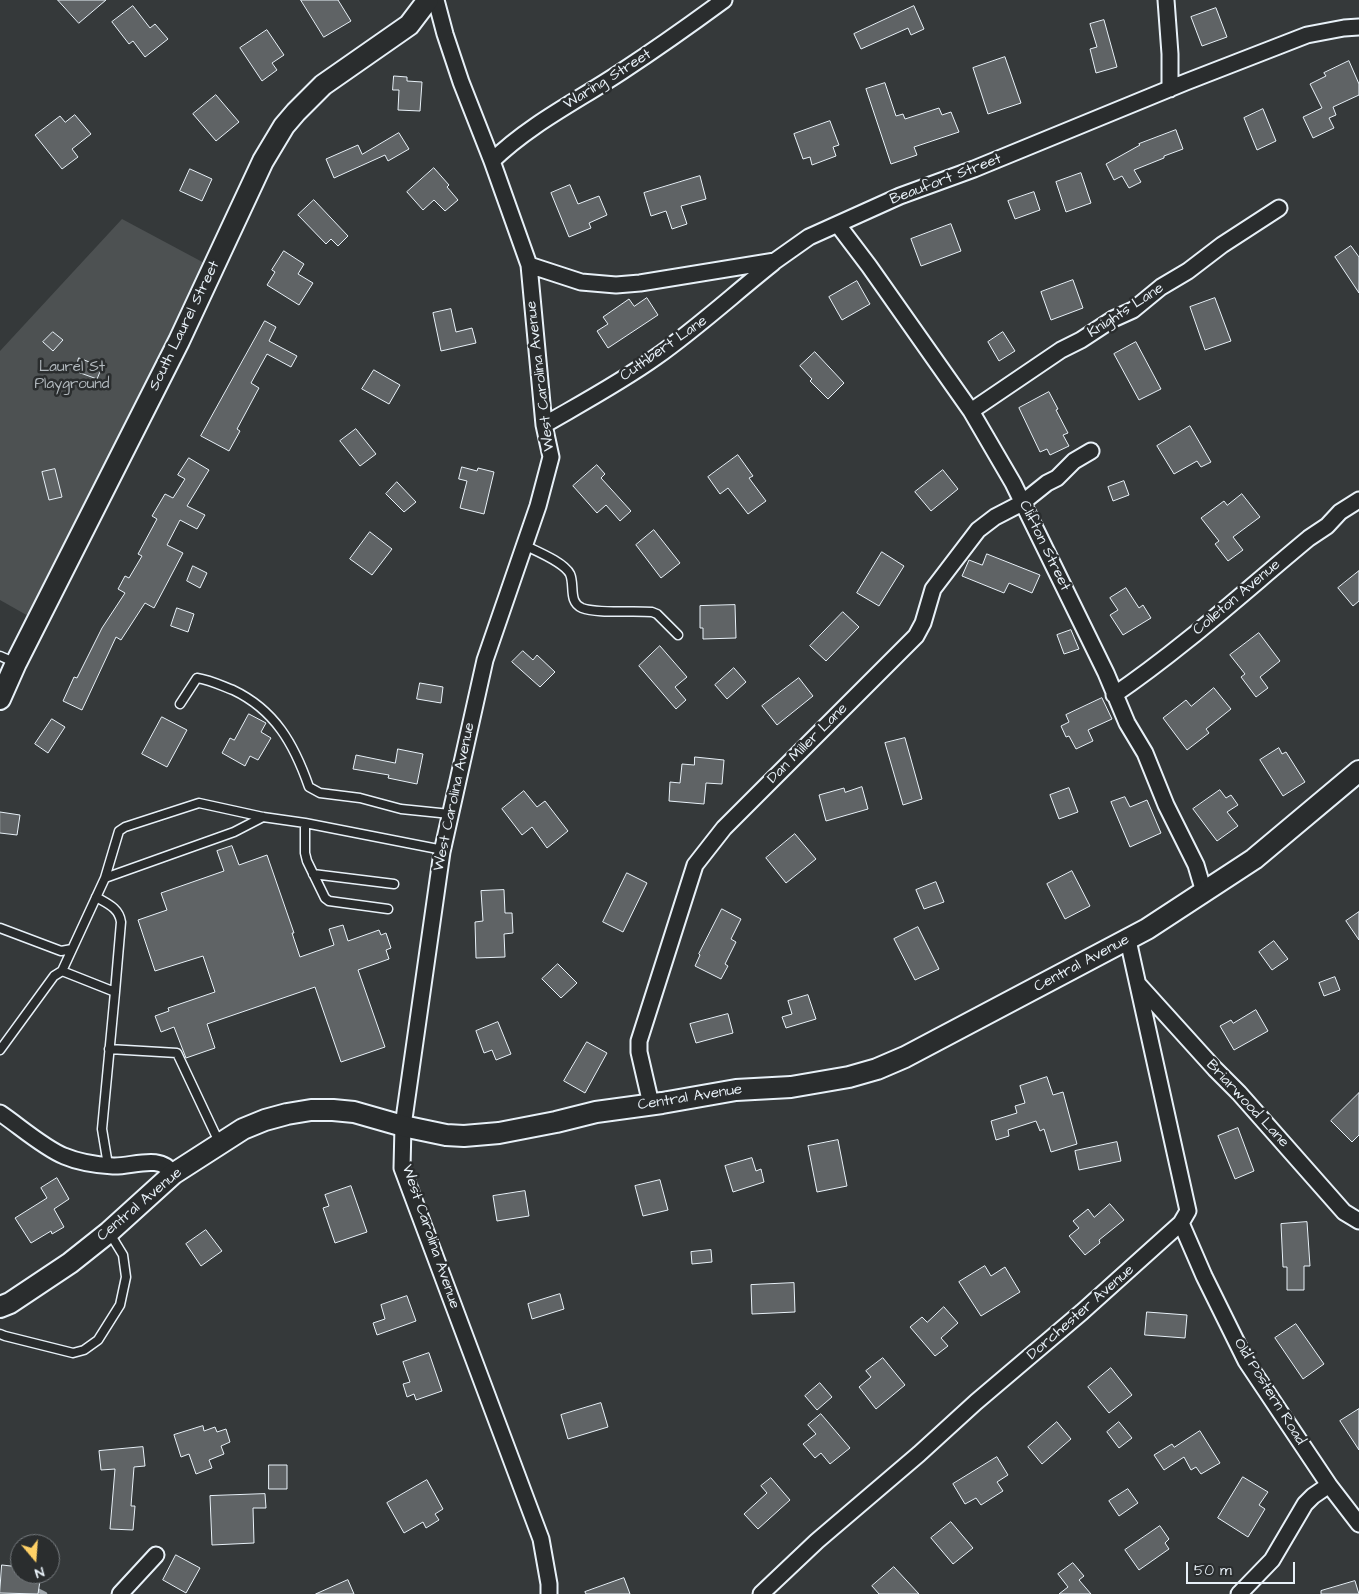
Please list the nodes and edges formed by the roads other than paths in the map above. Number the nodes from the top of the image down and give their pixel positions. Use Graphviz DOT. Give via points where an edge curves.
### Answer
graph roads {
  1 [pos="428,0"];
  2 [pos="436,0"];
  3 [pos="724,0"];
  4 [pos="1166,0"];
  5 [pos="1359,27"];
  6 [pos="1170,89"];
  7 [pos="492,161"];
  8 [pos="1279,208"];
  9 [pos="838,225"];
  10 [pos="775,261"];
  11 [pos="529,265"];
  12 [pos="972,411"];
  13 [pos="544,425"];
  14 [pos="1090,451"];
  15 [pos="1359,500"];
  16 [pos="1022,502"];
  17 [pos="524,545"];
  18 [pos="678,635"];
  19 [pos="8,659"];
  20 [pos="1114,695"];
  21 [pos="0,699"];
  22 [pos="180,704"];
  23 [pos="1359,771"];
  24 [pos="450,814"];
  25 [pos="263,817"];
  26 [pos="305,823"];
  27 [pos="442,850"];
  28 [pos="313,874"];
  29 [pos="105,878"];
  30 [pos="394,884"];
  31 [pos="1204,892"];
  32 [pos="96,897"];
  33 [pos="388,909"];
  34 [pos="0,928"];
  35 [pos="1128,940"];
  36 [pos="72,949"];
  37 [pos="62,971"];
  38 [pos="1138,984"];
  39 [pos="114,992"];
  40 [pos="109,1049"];
  41 [pos="0,1050"];
  42 [pos="651,1104"];
  43 [pos="0,1113"];
  44 [pos="403,1126"];
  45 [pos="220,1144"];
  46 [pos="108,1165"];
  47 [pos="173,1174"];
  48 [pos="1359,1221"];
  49 [pos="1181,1223"];
  50 [pos="109,1232"];
  51 [pos="3,1302"];
  52 [pos="0,1334"];
  53 [pos="1329,1485"];
  54 [pos="1359,1524"];
  55 [pos="156,1555"];
  56 [pos="120,1594"];
  57 [pos="549,1594"];
  58 [pos="761,1594"];
  59 [pos="1239,1594"];
  1 -- 19 [label="street, South Laurel Street" via="409,25 323,84 284,126 263,161 179,341"];
  2 -- 7 [label="street, West Carolina Avenue" via="461,82"];
  3 -- 7 [label="street, Waring Street" via="670,40 531,128"];
  4 -- 6 [label="street"];
  5 -- 6 [label="street, Beaufort Street" via="1307,34"];
  6 -- 9 [label="street, Beaufort Street" via="983,166 900,196"];
  7 -- 11 [label="street, West Carolina Avenue"];
  8 -- 12 [label="street, Knights Lane" via="1161,287 1133,310 1061,350"];
  9 -- 10 [label="street, Beaufort Street" via="809,237"];
  9 -- 12 [label="street, Clifton Street"];
  10 -- 11 [label="street, Beaufort Street" via="640,284 616,285 581,282"];
  10 -- 13 [label="street, Cuthbert Lane" via="655,358"];
  11 -- 13 [label="street, West Carolina Avenue"];
  12 -- 16 [label="street, Clifton Street"];
  13 -- 17 [label="street, West Carolina Avenue" via="552,457"];
  14 -- 16 [label="street, Dan Miller Lane"];
  15 -- 20 [label="street, Colleton Avenue"];
  16 -- 20 [label="street, Clifton Street"];
  16 -- 42 [label="street, Dan Miller Lane" via="978,530 934,590 916,636 724,828 695,865 639,1041"];
  17 -- 18 [label="lane" via="568,571 574,600 580,607 652,612"];
  17 -- 24 [label="street, West Carolina Avenue" via="485,660"];
  19 -- 21 [label="street, South Laurel Street"];
  20 -- 31 [label="street, Clifton Street" via="1135,740 1145,753 1196,865"];
  22 -- 24 [label="lane" via="197,678 210,680 246,697 266,711 282,731 309,787 320,793 360,798 401,809"];
  23 -- 31 [label="street, Central Avenue" via="1261,853"];
  24 -- 27 [label="street, West Carolina Avenue"];
  25 -- 26 [label="lane"];
  25 -- 29 [label="lane" via="234,832"];
  25 -- 29 [label="lane" via="199,803 125,827 117,837"];
  26 -- 27 [label="lane"];
  26 -- 28 [label="lane" via="305,853"];
  27 -- 44 [label="street, West Carolina Avenue"];
  28 -- 30 [label="lane"];
  28 -- 33 [label="lane" via="329,901"];
  29 -- 32 [label="lane"];
  31 -- 35 [label="street, Central Avenue"];
  32 -- 36 [label="lane"];
  32 -- 39 [label="lane" via="116,909 120,916"];
  34 -- 36 [label="lane" via="61,951"];
  35 -- 38 [label="street"];
  35 -- 42 [label="street, Central Avenue" via="877,1069 791,1087 736,1090"];
  36 -- 37 [label="lane"];
  37 -- 39 [label="lane"];
  37 -- 41 [label="lane" via="54,976"];
  38 -- 48 [label="street, Briarwood Lane" via="1344,1212"];
  38 -- 49 [label="street" via="1188,1212"];
  39 -- 40 [label="lane"];
  40 -- 45 [label="lane" via="177,1053"];
  40 -- 46 [label="lane" via="102,1128"];
  42 -- 44 [label="street, Central Avenue" via="499,1133 446,1135"];
  43 -- 46 [label="street" via="63,1156"];
  44 -- 45 [label="street, Central Avenue" via="354,1112 311,1110 265,1120"];
  44 -- 57 [label="street, West Carolina Avenue" via="402,1168 541,1539"];
  45 -- 47 [label="street, Central Avenue"];
  46 -- 47 [label="street" via="160,1163 170,1168"];
  47 -- 50 [label="street, Central Avenue"];
  49 -- 53 [label="street, Old Postern Road" via="1246,1361"];
  49 -- 58 [label="street, Dorchester Avenue" via="817,1541"];
  50 -- 51 [label="street, Central Avenue" via="70,1263"];
  50 -- 52 [label="lane" via="123,1255 126,1277 120,1306 98,1340 73,1353"];
  53 -- 54 [label="street, Old Postern Road"];
  53 -- 59 [label="street" via="1306,1504 1272,1560"];
  55 -- 56 [label="street"];
}
